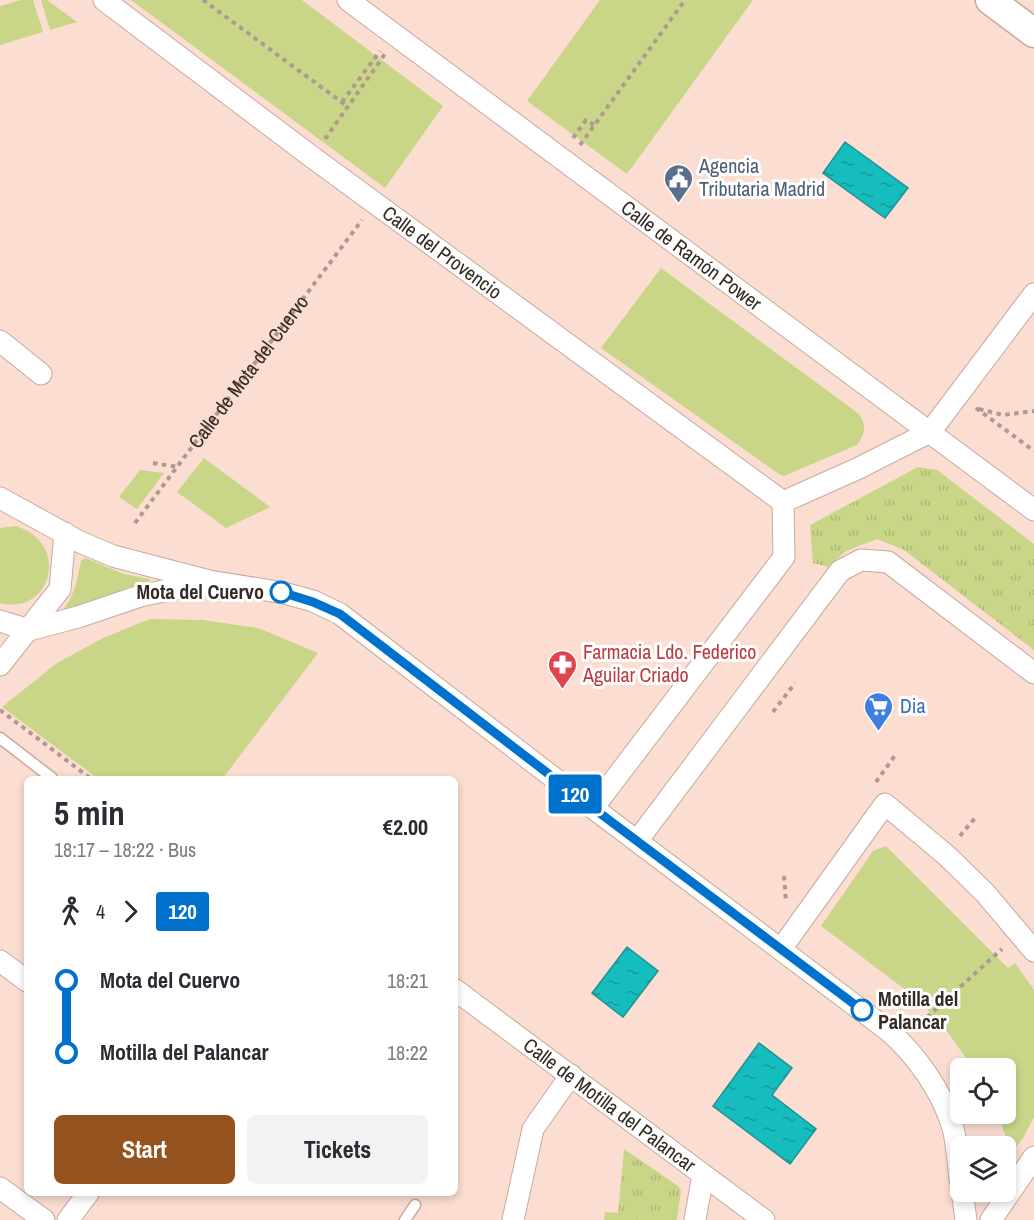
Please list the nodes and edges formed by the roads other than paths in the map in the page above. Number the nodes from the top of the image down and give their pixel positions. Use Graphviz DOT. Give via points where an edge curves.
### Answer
graph roads {
  1 [pos="104,0"];
  2 [pos="348,0"];
  3 [pos="990,0"];
  4 [pos="1034,33"];
  5 [pos="1034,294"];
  6 [pos="0,341"];
  7 [pos="41,374"];
  8 [pos="930,432"];
  9 [pos="2,501"];
  10 [pos="783,502"];
  11 [pos="1034,510"];
  12 [pos="65,533"];
  13 [pos="209,581"];
  14 [pos="0,621"];
  15 [pos="28,630"];
  16 [pos="0,665"];
  17 [pos="1034,673"];
  18 [pos="0,738"];
  19 [pos="49,776"];
  20 [pos="593,808"];
  21 [pos="637,840"];
  22 [pos="781,949"];
  23 [pos="1034,951"];
  24 [pos="0,961"];
  25 [pos="24,979"];
  26 [pos="458,992"];
  27 [pos="571,1075"];
  28 [pos="954,1136"];
  29 [pos="1034,1157"];
  30 [pos="703,1175"];
  31 [pos="0,1188"];
  32 [pos="86,1196"];
  33 [pos="963,1202"];
  34 [pos="415,1205"];
  35 [pos="965,1218"];
  36 [pos="44,1220"];
  37 [pos="68,1220"];
  38 [pos="405,1220"];
  39 [pos="513,1220"];
  40 [pos="695,1220"];
  41 [pos="764,1220"];
  42 [pos="991,1220"];
  1 -- 10 [label="street, Calle del Provencio"];
  2 -- 8 [label="street, Calle de Ramón Power"];
  3 -- 4 [label="street"];
  5 -- 8 [label="street"];
  6 -- 7 [label="street"];
  8 -- 10 [label="street"];
  8 -- 11 [label="street, Calle de Ramón Power"];
  9 -- 12 [label="street"];
  10 -- 20 [label="street" via="784,557"];
  12 -- 13 [label="street" via="113,556"];
  12 -- 15 [label="street" via="60,589"];
  13 -- 15 [label="street" via="140,596"];
  13 -- 20 [label="street" via="284,593 340,614"];
  14 -- 15 [label="street"];
  15 -- 16 [label="street"];
  17 -- 21 [label="street" via="888,562 861,560 840,571"];
  18 -- 19 [label="lane"];
  20 -- 21 [label="street"];
  21 -- 22 [label="street"];
  22 -- 23 [label="street" via="885,804 954,862"];
  22 -- 28 [label="street" via="907,1048 935,1088"];
  24 -- 25 [label="street"];
  26 -- 27 [label="street, Calle de Motilla del Palancar"];
  27 -- 30 [label="street, Calle de Motilla del Palancar"];
  27 -- 39 [label="street" via="533,1130"];
  29 -- 42 [label="street"];
  30 -- 40 [label="street"];
  30 -- 41 [label="street, Calle de Motilla del Palancar"];
  31 -- 36 [label="street"];
  32 -- 37 [label="street"];
  33 -- 35 [label="street"];
  34 -- 38 [label="lane"];
}
